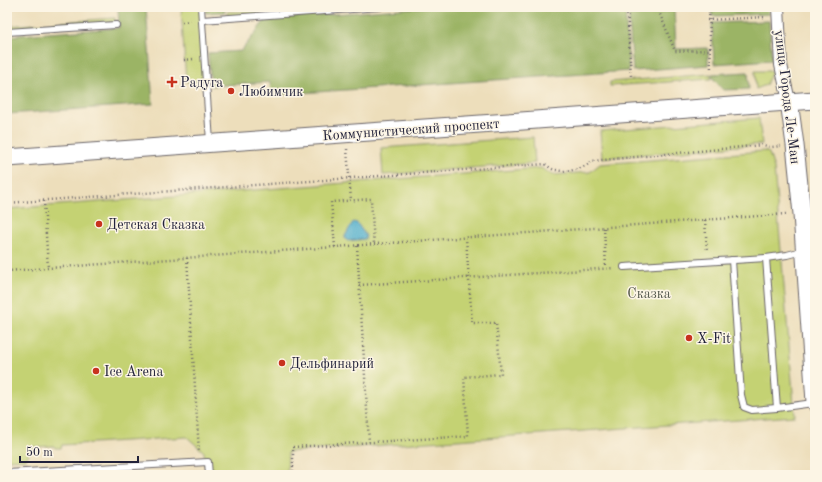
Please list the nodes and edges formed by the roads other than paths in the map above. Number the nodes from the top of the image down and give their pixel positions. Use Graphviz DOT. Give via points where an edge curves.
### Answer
graph roads {
  1 [pos="201,7"];
  2 [pos="380,7"];
  3 [pos="778,12"];
  4 [pos="202,20"];
  5 [pos="116,25"];
  6 [pos="7,32"];
  7 [pos="815,100"];
  8 [pos="789,101"];
  9 [pos="210,143"];
  10 [pos="7,158"];
  11 [pos="804,250"];
  12 [pos="766,258"];
  13 [pos="732,260"];
  14 [pos="624,267"];
  15 [pos="815,402"];
  16 [pos="776,408"];
  17 [pos="101,472"];
  18 [pos="7,473"];
  19 [pos="209,475"];
  1 -- 4 [label="lane"];
  2 -- 4 [label="lane"];
  3 -- 8 [label="street, улица Города Ле-Ман" via="781,65"];
  4 -- 9 [label="lane"];
  5 -- 6 [label="lane"];
  7 -- 8 [label="main road, Коммунистический проспект"];
  8 -- 9 [label="main road, Коммунистический проспект"];
  8 -- 11 [label="main road, улица Города Ле-Ман"];
  9 -- 10 [label="main road, Коммунистический проспект"];
  11 -- 12 [label="lane"];
  11 -- 15 [label="main road, улица Города Ле-Ман"];
  12 -- 13 [label="lane"];
  12 -- 16 [label="lane"];
  13 -- 14 [label="lane"];
  13 -- 16 [label="lane" via="741,395 744,407 752,410"];
  15 -- 16 [label="lane"];
  17 -- 18 [label="lane"];
  17 -- 19 [label="lane" via="208,462"];
}
